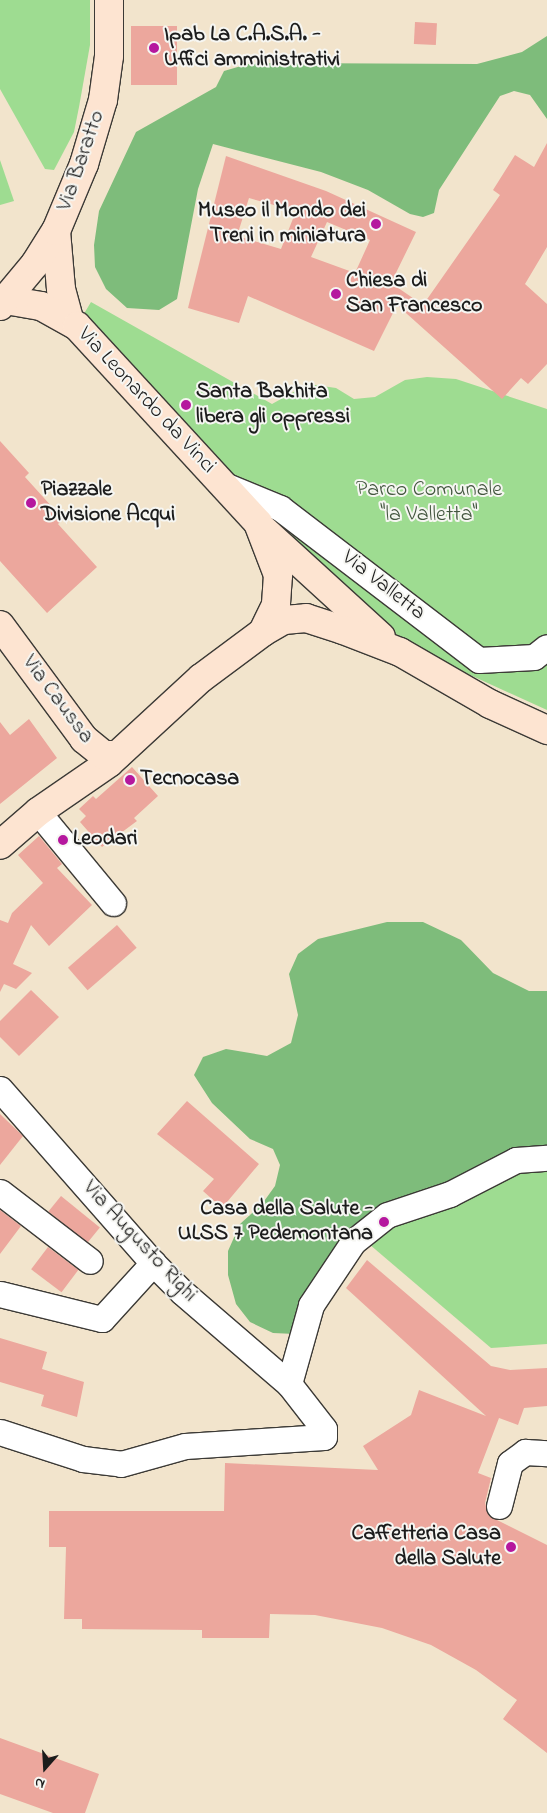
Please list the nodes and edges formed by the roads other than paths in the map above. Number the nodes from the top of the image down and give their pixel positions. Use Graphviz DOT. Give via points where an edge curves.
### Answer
graph roads {
  1 [pos="110,0"];
  2 [pos="56,231"];
  3 [pos="2,301"];
  4 [pos="69,320"];
  5 [pos="222,484"];
  6 [pos="258,523"];
  7 [pos="0,625"];
  8 [pos="263,632"];
  9 [pos="547,647"];
  10 [pos="400,652"];
  11 [pos="547,730"];
  12 [pos="117,755"];
  13 [pos="38,812"];
  14 [pos="0,845"];
  15 [pos="113,903"];
  16 [pos="0,1089"];
  17 [pos="547,1158"];
  18 [pos="0,1192"];
  19 [pos="90,1260"];
  20 [pos="154,1263"];
  21 [pos="0,1294"];
  22 [pos="289,1384"];
  23 [pos="0,1432"];
  24 [pos="547,1453"];
  25 [pos="499,1506"];
  1 -- 2 [label="street, Via Baratto" via="108,56 100,114 84,164"];
  2 -- 3 [label="street, Via Baratto"];
  2 -- 4 [label="street, Via Baratto" via="61,289"];
  3 -- 4 [label="street" via="41,306"];
  4 -- 5 [label="street, Via Leonardo da Vinci"];
  5 -- 6 [label="street"];
  5 -- 9 [label="street, Via Valletta" via="280,508 479,660 534,657"];
  6 -- 8 [label="street" via="278,575 276,605"];
  6 -- 10 [label="street" via="301,566"];
  7 -- 12 [label="street, Via Caussa" via="84,739 104,754"];
  8 -- 10 [label="street" via="284,620 306,618"];
  8 -- 12 [label="street" via="201,678"];
  10 -- 11 [label="street" via="490,704"];
  12 -- 13 [label="street, Via Caussa"];
  13 -- 14 [label="street, Via Caussa"];
  13 -- 15 [label="street"];
  16 -- 20 [label="street, Via Augusto Righi"];
  17 -- 22 [label="street" via="516,1160 450,1194 387,1215 353,1242 311,1305"];
  18 -- 19 [label="street"];
  20 -- 21 [label="street" via="102,1319"];
  20 -- 22 [label="street, Via Augusto Righi" via="182,1292"];
  22 -- 23 [label="street, Via Augusto Righi" via="324,1430 324,1437 185,1446 121,1464 83,1459"];
  24 -- 25 [label="street" via="525,1452 510,1463"];
}
